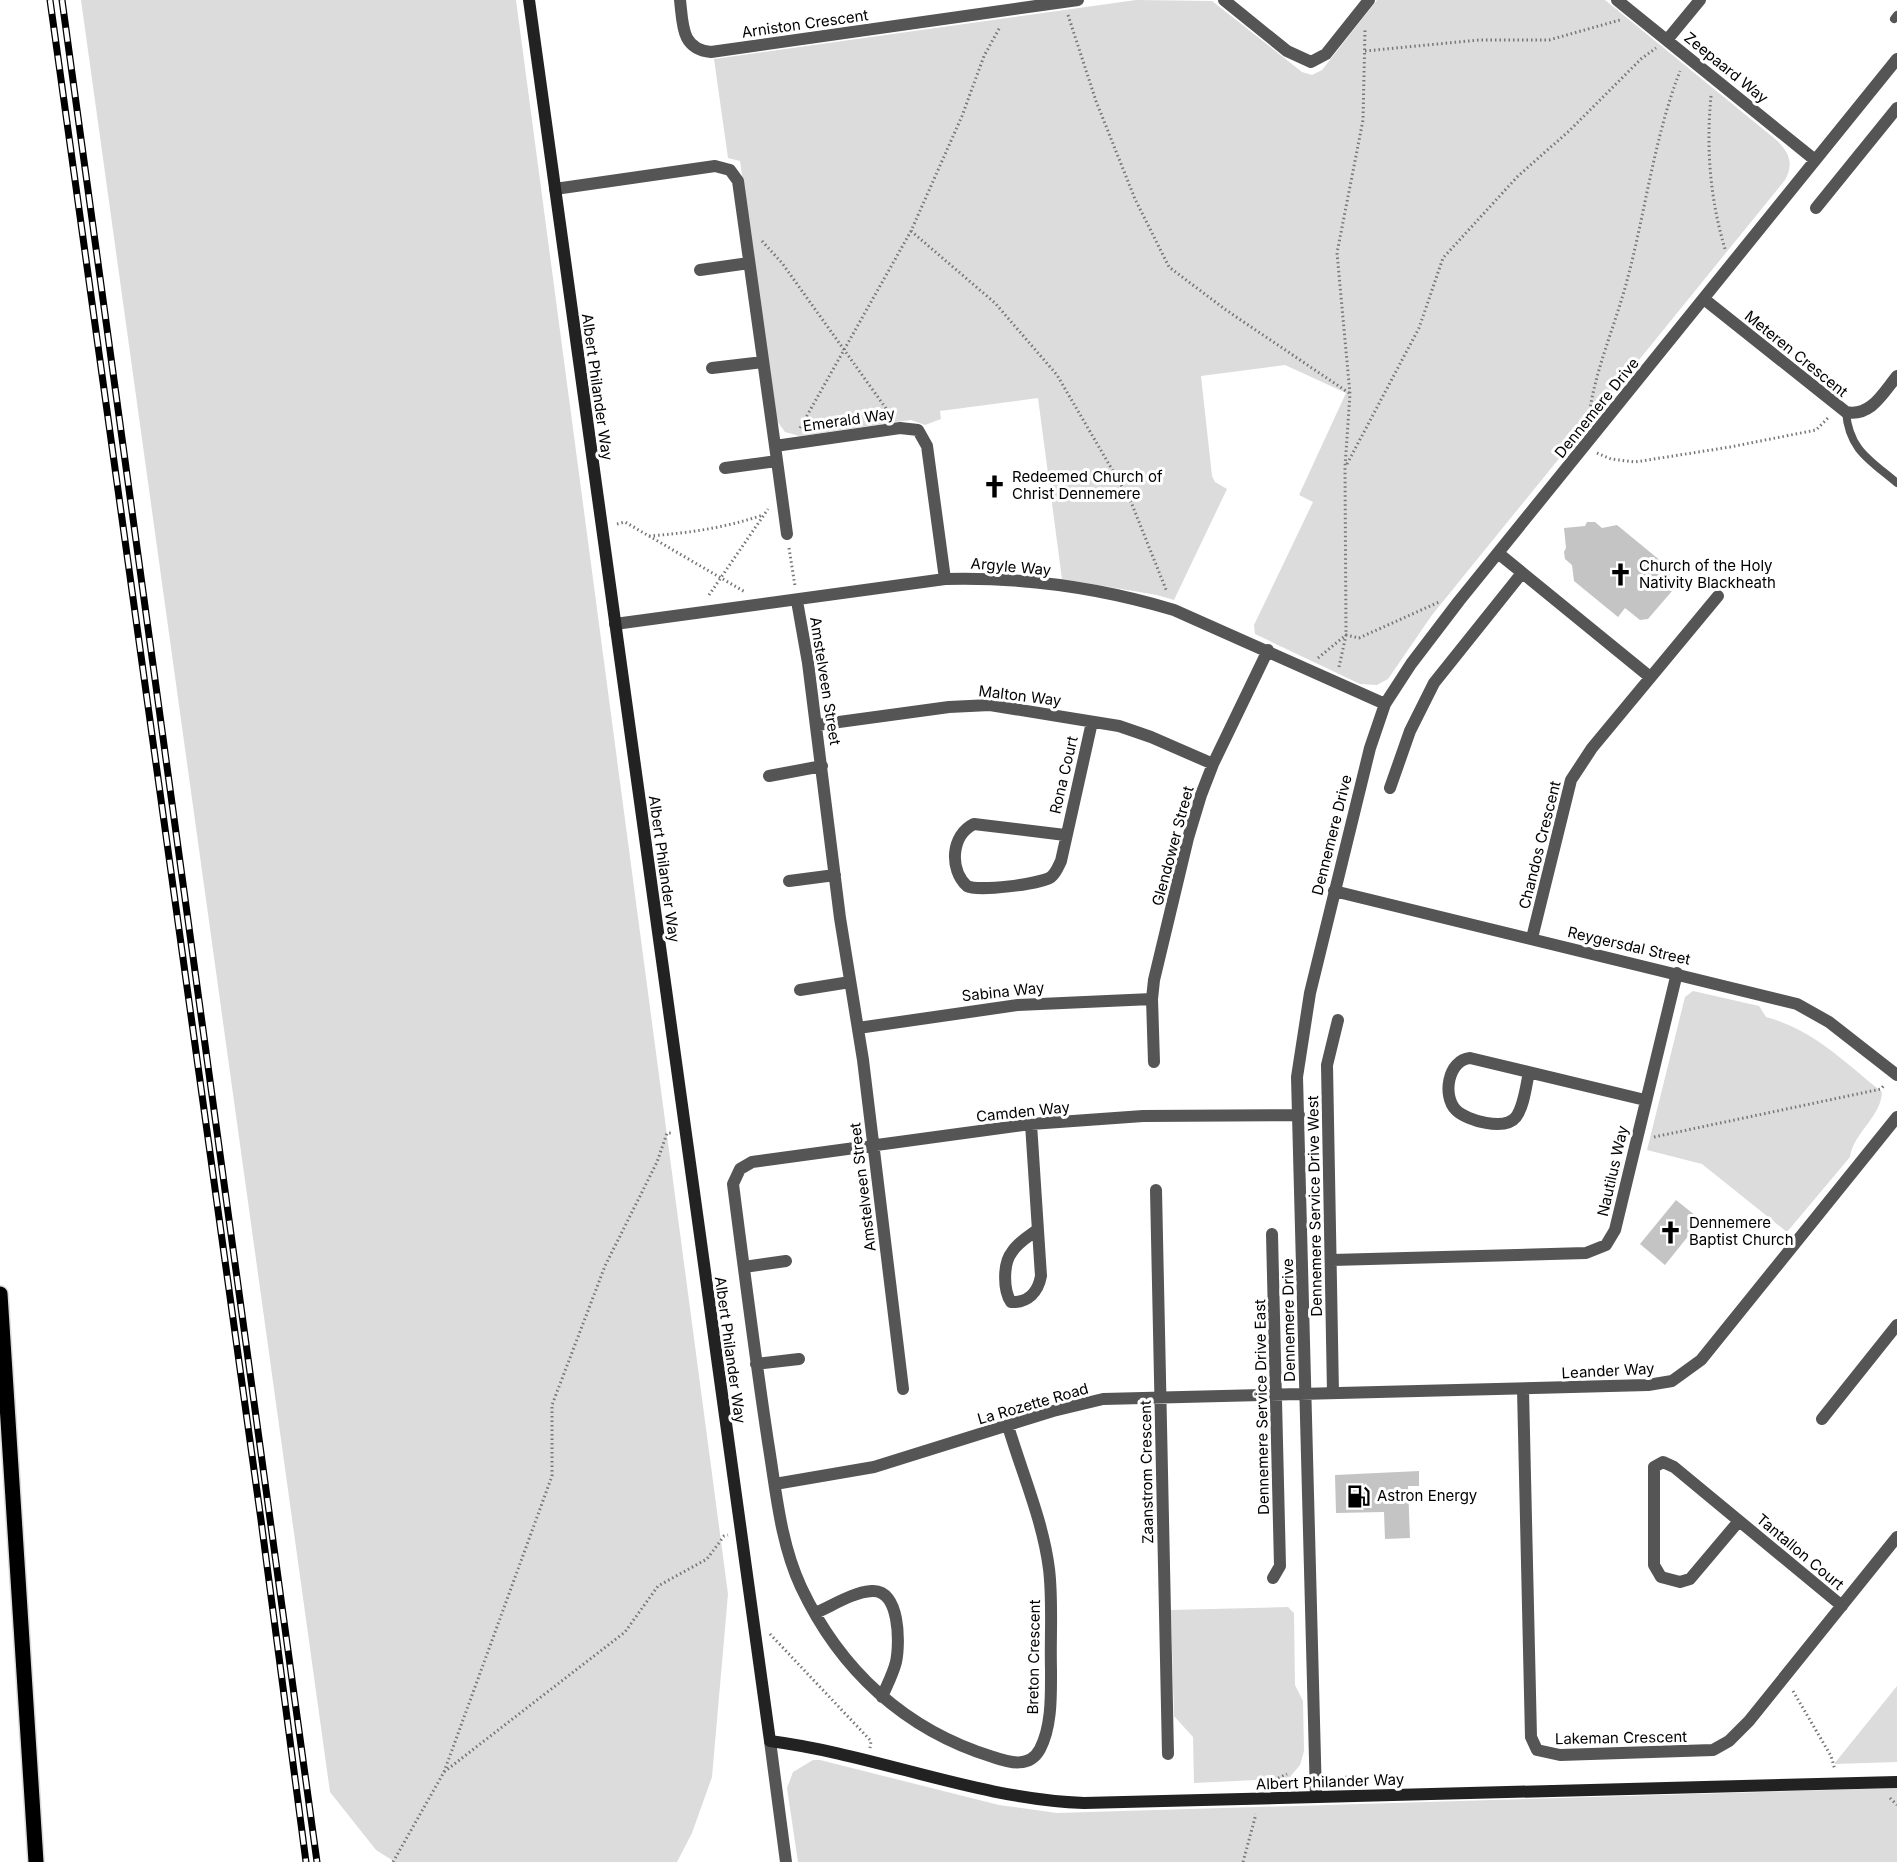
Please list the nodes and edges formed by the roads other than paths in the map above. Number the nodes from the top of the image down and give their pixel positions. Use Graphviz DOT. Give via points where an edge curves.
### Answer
graph roads {
  1 [pos="529,0"];
  2 [pos="680,0"];
  3 [pos="1078,0"];
  4 [pos="1224,0"];
  5 [pos="1369,0"];
  6 [pos="1617,0"];
  7 [pos="1700,0"];
  8 [pos="1064,1"];
  9 [pos="1667,40"];
  10 [pos="1897,60"];
  11 [pos="1897,108"];
  12 [pos="1815,160"];
  13 [pos="555,189"];
  14 [pos="1816,208"];
  15 [pos="749,262"];
  16 [pos="700,270"];
  17 [pos="1704,298"];
  18 [pos="763,362"];
  19 [pos="712,368"];
  20 [pos="1897,376"];
  21 [pos="1842,410"];
  22 [pos="775,446"];
  23 [pos="777,461"];
  24 [pos="725,468"];
  25 [pos="1897,483"];
  26 [pos="787,534"];
  27 [pos="1498,553"];
  28 [pos="1522,573"];
  29 [pos="945,579"];
  30 [pos="1718,596"];
  31 [pos="797,601"];
  32 [pos="615,624"];
  33 [pos="1268,650"];
  34 [pos="1650,677"];
  35 [pos="1385,704"];
  36 [pos="1092,722"];
  37 [pos="817,725"];
  38 [pos="1213,764"];
  39 [pos="822,766"];
  40 [pos="769,776"];
  41 [pos="1390,788"];
  42 [pos="1065,835"];
  43 [pos="834,875"];
  44 [pos="789,881"];
  45 [pos="1334,891"];
  46 [pos="1532,938"];
  47 [pos="1677,973"];
  48 [pos="850,982"];
  49 [pos="800,990"];
  50 [pos="1152,999"];
  51 [pos="1338,1020"];
  52 [pos="858,1028"];
  53 [pos="1154,1062"];
  54 [pos="1529,1072"];
  55 [pos="1896,1074"];
  56 [pos="1645,1100"];
  57 [pos="1299,1115"];
  58 [pos="1897,1117"];
  59 [pos="1031,1124"];
  60 [pos="873,1144"];
  61 [pos="752,1162"];
  62 [pos="1156,1190"];
  63 [pos="1037,1230"];
  64 [pos="1272,1234"];
  65 [pos="1332,1260"];
  66 [pos="786,1261"];
  67 [pos="744,1267"];
  68 [pos="0,1294"];
  69 [pos="1897,1325"];
  70 [pos="799,1359"];
  71 [pos="756,1364"];
  72 [pos="903,1389"];
  73 [pos="1523,1389"];
  74 [pos="1277,1394"];
  75 [pos="1306,1394"];
  76 [pos="1333,1394"];
  77 [pos="1160,1397"];
  78 [pos="1822,1419"];
  79 [pos="1008,1426"];
  80 [pos="775,1484"];
  81 [pos="1739,1521"];
  82 [pos="1897,1537"];
  83 [pos="1273,1578"];
  84 [pos="1842,1606"];
  85 [pos="814,1613"];
  86 [pos="882,1696"];
  87 [pos="770,1741"];
  88 [pos="1168,1754"];
  89 [pos="1897,1782"];
  90 [pos="1316,1797"];
  91 [pos="36,1862"];
  92 [pos="786,1862"];
  1 -- 13 [label="street, Albert Philander Way"];
  2 -- 8 [label="street, Arniston Crescent" via="685,38 696,49 711,52"];
  3 -- 8 [label="street, Arniston Crescent"];
  4 -- 5 [label="street" via="1287,51 1311,62 1326,54"];
  6 -- 9 [label="street, Zeepaard Way"];
  7 -- 9 [label="street"];
  9 -- 12 [label="street, Zeepaard Way"];
  10 -- 12 [label="street, Dennemere Drive"];
  11 -- 14 [label="street"];
  12 -- 17 [label="street, Dennemere Drive"];
  13 -- 15 [label="street" via="720,166 730,170 738,182"];
  13 -- 32 [label="street, Albert Philander Way"];
  15 -- 16 [label="street"];
  15 -- 18 [label="street"];
  17 -- 21 [label="street, Meteren Crescent"];
  17 -- 27 [label="street, Dennemere Drive"];
  18 -- 19 [label="street"];
  18 -- 22 [label="street"];
  20 -- 21 [label="street, Meteren Crescent" via="1869,409 1857,414"];
  21 -- 25 [label="lane" via="1853,443"];
  22 -- 23 [label="street"];
  22 -- 29 [label="street, Emerald Way" via="900,428 918,430 925,439"];
  23 -- 24 [label="street"];
  23 -- 26 [label="street"];
  27 -- 28 [label="street"];
  27 -- 35 [label="street, Dennemere Drive" via="1411,664"];
  28 -- 34 [label="street"];
  28 -- 41 [label="street" via="1434,683 1406,739"];
  29 -- 31 [label="street, Argyle Way"];
  29 -- 33 [label="street, Argyle Way" via="1028,581 1144,601"];
  30 -- 34 [label="street, Chandos Crescent"];
  31 -- 32 [label="street, Argyle Way"];
  31 -- 37 [label="street, Amstelveen Street"];
  32 -- 87 [label="street, Albert Philander Way"];
  33 -- 35 [label="street, Argyle Way"];
  33 -- 38 [label="street, Glendower Street"];
  34 -- 46 [label="street, Chandos Crescent" via="1571,780"];
  35 -- 45 [label="street, Dennemere Drive" via="1361,779"];
  36 -- 37 [label="street, Malton Way" via="1025,709 971,705"];
  36 -- 38 [label="street, Malton Way" via="1136,731"];
  36 -- 42 [label="street, Rona Court"];
  37 -- 39 [label="street, Amstelveen Street"];
  38 -- 50 [label="street, Glendower Street" via="1188,838"];
  39 -- 40 [label="street, Amstelveen Street"];
  39 -- 43 [label="street, Amstelveen Street"];
  42 -- 42 [label="street, Rona Court" via="1058,868 1041,881 971,889 958,873 957,841 974,824"];
  43 -- 44 [label="street"];
  43 -- 48 [label="street, Amstelveen Street"];
  45 -- 46 [label="street, Reygersdal Street"];
  45 -- 57 [label="street, Dennemere Drive" via="1303,1028 1297,1077"];
  46 -- 47 [label="street, Reygersdal Street"];
  47 -- 55 [label="street, Reygersdal Street" via="1797,1004 1829,1022"];
  47 -- 56 [label="street, Nautilus Way"];
  48 -- 49 [label="street"];
  48 -- 52 [label="street, Amstelveen Street"];
  50 -- 52 [label="street, Sabina Way" via="1018,1005"];
  50 -- 53 [label="street, Glendower Street"];
  51 -- 65 [label="street, Dennemere Service Drive West" via="1327,1065"];
  52 -- 60 [label="street, Amstelveen Street"];
  54 -- 54 [label="street" via="1465,1058 1452,1071 1450,1100 1466,1117 1504,1124 1517,1115"];
  54 -- 56 [label="street"];
  56 -- 65 [label="street, Nautilus Way" via="1615,1230 1600,1250"];
  57 -- 59 [label="street, Camden Way" via="1143,1116"];
  57 -- 75 [label="street, Dennemere Drive"];
  58 -- 73 [label="street, Leander Way" via="1688,1372 1660,1384"];
  59 -- 60 [label="street, Camden Way"];
  59 -- 63 [label="street"];
  60 -- 61 [label="street, Camden Way"];
  60 -- 72 [label="street, Amstelveen Street"];
  61 -- 67 [label="street, Breton Crescent" via="740,1168 733,1184"];
  62 -- 77 [label="street, Zaanstrom Crescent"];
  63 -- 63 [label="street" via="1019,1243 1008,1259 1007,1292 1011,1302 1029,1297 1040,1282"];
  64 -- 74 [label="street, Dennemere Service Drive East"];
  65 -- 76 [label="street, Dennemere Service Drive West"];
  66 -- 67 [label="street"];
  67 -- 71 [label="street, Breton Crescent"];
  68 -- 91 [label="main road"];
  69 -- 78 [label="street"];
  70 -- 71 [label="street"];
  71 -- 80 [label="street, Breton Crescent"];
  73 -- 76 [label="street, Leander Way"];
  73 -- 84 [label="street, Lakeman Crescent" via="1531,1737 1537,1750 1560,1755 1713,1750 1729,1741 1749,1721"];
  74 -- 75 [label="street, La Rozette Road"];
  74 -- 77 [label="street, La Rozette Road"];
  74 -- 83 [label="street, Dennemere Service Drive East" via="1281,1566"];
  75 -- 76 [label="street, Leander Way"];
  75 -- 90 [label="street, Dennemere Drive"];
  77 -- 79 [label="street, La Rozette Road" via="1104,1399"];
  77 -- 88 [label="street, Zaanstrom Crescent"];
  79 -- 80 [label="street, La Rozette Road" via="865,1470"];
  79 -- 86 [label="street, Breton Crescent" via="1049,1569 1050,1710 1040,1749 1030,1760 1017,1762 969,1750 918,1724"];
  80 -- 85 [label="street, Breton Crescent" via="790,1558"];
  81 -- 81 [label="street, Tantallon Court" via="1670,1464 1659,1462 1654,1467 1654,1565 1661,1577 1680,1582 1690,1579"];
  81 -- 84 [label="street, Tantallon Court"];
  82 -- 84 [label="street, Lakeman Crescent"];
  85 -- 86 [label="street, Breton Crescent" via="834,1647"];
  85 -- 86 [label="street" via="867,1592 880,1592 889,1598 894,1608 897,1659"];
  87 -- 90 [label="street, Albert Philander Way" via="816,1748 1037,1800 1084,1803"];
  87 -- 92 [label="street, Albert Philander Way"];
  89 -- 90 [label="street, Albert Philander Way"];
}
